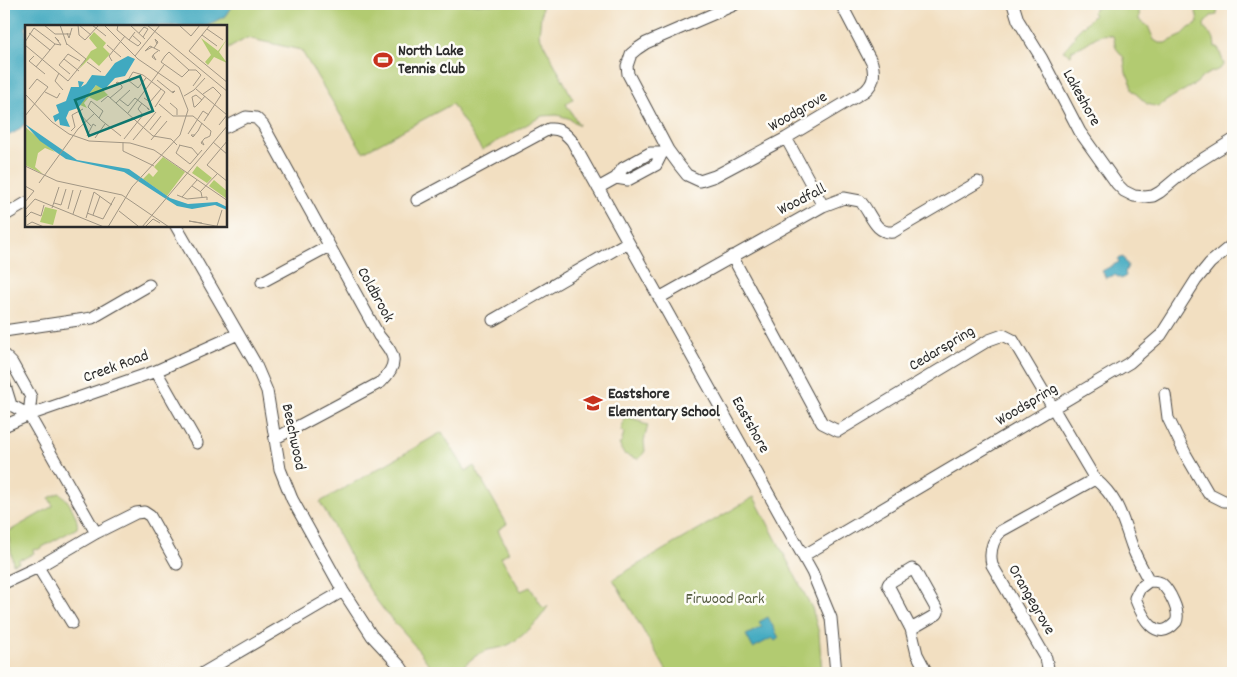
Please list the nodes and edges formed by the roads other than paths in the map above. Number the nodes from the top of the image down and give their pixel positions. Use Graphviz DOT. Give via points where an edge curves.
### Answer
graph roads {
  1 [pos="841,4"];
  2 [pos="1013,4"];
  3 [pos="734,5"];
  4 [pos="228,126"];
  5 [pos="786,138"];
  6 [pos="1233,140"];
  7 [pos="665,151"];
  8 [pos="978,182"];
  9 [pos="598,188"];
  10 [pos="417,200"];
  11 [pos="25,204"];
  12 [pos="823,206"];
  13 [pos="4,216"];
  14 [pos="177,228"];
  15 [pos="628,242"];
  16 [pos="1233,244"];
  17 [pos="329,246"];
  18 [pos="732,256"];
  19 [pos="262,282"];
  20 [pos="149,285"];
  21 [pos="659,298"];
  22 [pos="493,320"];
  23 [pos="4,331"];
  24 [pos="238,334"];
  25 [pos="4,355"];
  26 [pos="156,371"];
  27 [pos="19,374"];
  28 [pos="4,382"];
  29 [pos="1165,394"];
  30 [pos="1054,407"];
  31 [pos="30,415"];
  32 [pos="4,426"];
  33 [pos="276,438"];
  34 [pos="196,443"];
  35 [pos="1095,479"];
  36 [pos="1233,501"];
  37 [pos="96,533"];
  38 [pos="804,556"];
  39 [pos="177,564"];
  40 [pos="38,567"];
  41 [pos="1149,581"];
  42 [pos="4,583"];
  43 [pos="343,591"];
  44 [pos="72,623"];
  45 [pos="911,629"];
  46 [pos="203,673"];
  47 [pos="405,673"];
  48 [pos="836,673"];
  49 [pos="928,673"];
  50 [pos="1049,673"];
  1 -- 5 [label="street, Woodgrove" via="872,63 873,81 866,91"];
  2 -- 6 [label="street, Lakeshore" via="1018,20 1080,132 1124,191 1145,198 1160,192 1190,167"];
  3 -- 7 [label="street" via="646,43 631,54 628,74"];
  4 -- 17 [label="street, Coldbrook" via="246,117 256,118 263,125"];
  5 -- 7 [label="street, Woodgrove" via="700,181 687,175"];
  5 -- 12 [label="street"];
  7 -- 9 [label="street" via="656,165 628,180 616,178"];
  8 -- 12 [label="street, Woodfall" via="887,233 880,230 860,201 844,198"];
  9 -- 10 [label="street, Eastshore" via="572,141 558,128 549,129"];
  9 -- 15 [label="street, Eastshore"];
  11 -- 13 [label="street"];
  12 -- 18 [label="street, Woodfall"];
  14 -- 24 [label="street, Beechwood"];
  15 -- 21 [label="street, Eastshore"];
  15 -- 22 [label="street"];
  16 -- 30 [label="street, Woodspring" via="1210,263 1161,335 1143,352 1122,368"];
  17 -- 19 [label="street"];
  17 -- 33 [label="street, Coldbrook" via="389,348 394,367 381,382"];
  18 -- 21 [label="street, Woodfall"];
  18 -- 30 [label="street, Cedarspring" via="822,423 838,431 989,340 1003,336 1017,345"];
  20 -- 23 [label="street" via="92,318"];
  21 -- 38 [label="street, Eastshore"];
  24 -- 26 [label="street, Creek Road"];
  24 -- 33 [label="street, Beechwood" via="267,391"];
  25 -- 27 [label="street"];
  26 -- 31 [label="street, Creek Road"];
  26 -- 34 [label="street"];
  27 -- 28 [label="street"];
  27 -- 31 [label="street" via="31,397"];
  28 -- 31 [label="street" via="12,404"];
  29 -- 36 [label="street" via="1168,418 1208,493 1224,501"];
  30 -- 35 [label="street"];
  30 -- 38 [label="street, Woodspring"];
  31 -- 32 [label="street, Creek Road"];
  31 -- 37 [label="street"];
  33 -- 43 [label="street, Beechwood" via="280,468 292,499"];
  35 -- 41 [label="street" via="1110,492 1121,512 1135,554"];
  35 -- 50 [label="street, Orangegrove" via="1001,532 991,549 992,565 1046,658"];
  37 -- 39 [label="street" via="144,512 150,516"];
  37 -- 40 [label="street"];
  38 -- 48 [label="street, Eastshore" via="831,618"];
  40 -- 42 [label="street"];
  40 -- 44 [label="street"];
  41 -- 41 [label="street" via="1162,584 1178,611 1176,622 1164,631 1153,628 1135,598"];
  43 -- 46 [label="street"];
  43 -- 47 [label="street, Beechwood" via="372,636"];
  45 -- 45 [label="street" via="938,612 912,570 888,585"];
  45 -- 49 [label="street" via="917,654"];
}
